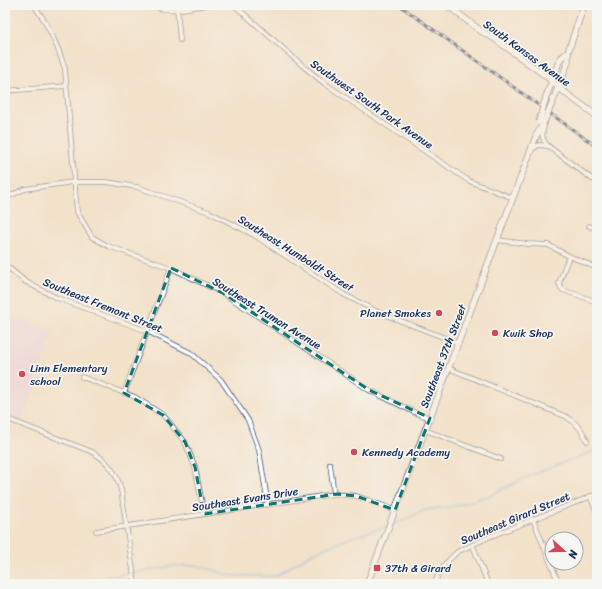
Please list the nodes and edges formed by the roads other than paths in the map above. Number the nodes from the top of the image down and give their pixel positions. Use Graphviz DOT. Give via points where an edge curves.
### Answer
graph roads {
  1 [pos="34,5"];
  2 [pos="152,5"];
  3 [pos="207,5"];
  4 [pos="234,5"];
  5 [pos="447,5"];
  6 [pos="584,5"];
  7 [pos="177,8"];
  8 [pos="180,40"];
  9 [pos="568,52"];
  10 [pos="551,81"];
  11 [pos="66,86"];
  12 [pos="558,87"];
  13 [pos="5,91"];
  14 [pos="597,116"];
  15 [pos="542,124"];
  16 [pos="548,146"];
  17 [pos="530,150"];
  18 [pos="597,181"];
  19 [pos="73,182"];
  20 [pos="5,198"];
  21 [pos="512,198"];
  22 [pos="589,226"];
  23 [pos="597,229"];
  24 [pos="497,240"];
  25 [pos="569,256"];
  26 [pos="5,265"];
  27 [pos="171,268"];
  28 [pos="597,268"];
  29 [pos="597,302"];
  30 [pos="147,331"];
  31 [pos="458,343"];
  32 [pos="448,368"];
  33 [pos="82,377"];
  34 [pos="124,393"];
  35 [pos="5,418"];
  36 [pos="430,418"];
  37 [pos="425,430"];
  38 [pos="587,441"];
  39 [pos="501,459"];
  40 [pos="330,464"];
  41 [pos="334,494"];
  42 [pos="597,494"];
  43 [pos="590,496"];
  44 [pos="268,505"];
  45 [pos="394,512"];
  46 [pos="597,513"];
  47 [pos="204,514"];
  48 [pos="533,519"];
  49 [pos="126,527"];
  50 [pos="96,531"];
  51 [pos="473,546"];
  52 [pos="368,582"];
  53 [pos="135,584"];
  54 [pos="377,584"];
  55 [pos="435,584"];
  56 [pos="488,584"];
  57 [pos="559,584"];
  1 -- 11 [label="street, Southeast Truman Avenue" via="58,47 65,69"];
  2 -- 7 [label="street" via="161,9"];
  3 -- 7 [label="street"];
  4 -- 21 [label="street, Southwest South Park Avenue" via="324,83 468,181"];
  5 -- 10 [label="main road, South Kansas Avenue"];
  6 -- 9 [label="main road"];
  7 -- 8 [label="street"];
  9 -- 10 [label="main road" via="560,59"];
  9 -- 12 [label="main road" via="568,62"];
  10 -- 12 [label="main road, South Kansas Avenue"];
  10 -- 15 [label="main road, bridge"];
  11 -- 13 [label="street"];
  11 -- 19 [label="street, Southeast Truman Avenue"];
  12 -- 14 [label="main road, South Kansas Avenue"];
  12 -- 15 [label="main road, bridge"];
  15 -- 16 [label="street" via="543,138"];
  15 -- 17 [label="main road, Southeast 37th Street"];
  16 -- 17 [label="street" via="539,145"];
  16 -- 18 [label="street"];
  17 -- 21 [label="main road, Southeast 37th Street"];
  19 -- 20 [label="street, Southeast Humboldt Street" via="25,189"];
  19 -- 27 [label="street, Southeast Truman Avenue" via="77,212 92,236 108,246"];
  19 -- 31 [label="street, Southeast Humboldt Street" via="107,182 138,187 208,212 254,235 350,297 378,312"];
  21 -- 24 [label="main road, Southeast 37th Street"];
  22 -- 23 [label="street"];
  24 -- 25 [label="street" via="548,245"];
  24 -- 31 [label="main road, Southeast 37th Street"];
  25 -- 28 [label="street"];
  25 -- 29 [label="street" via="560,286 563,290"];
  26 -- 30 [label="street, Southeast Fremont Street" via="26,282 57,298"];
  27 -- 30 [label="street"];
  27 -- 36 [label="street, Southeast Truman Avenue" via="223,293 369,390"];
  30 -- 34 [label="street"];
  30 -- 44 [label="street, Southeast Fremont Street" via="191,353 221,380 248,420 259,450"];
  31 -- 32 [label="main road, Southeast 37th Street"];
  32 -- 36 [label="main road, Southeast 37th Street"];
  32 -- 38 [label="street" via="567,417 582,430"];
  33 -- 34 [label="street"];
  34 -- 47 [label="street" via="163,415 185,442 196,467"];
  35 -- 49 [label="street" via="90,451 103,459 119,482"];
  36 -- 37 [label="main road, Southeast 37th Street"];
  37 -- 39 [label="street"];
  37 -- 45 [label="main road, Southeast 37th Street"];
  40 -- 41 [label="street"];
  41 -- 44 [label="street, Southeast Evans Drive"];
  41 -- 45 [label="street, Southeast Evans Drive" via="356,496"];
  42 -- 43 [label="street, Southeast Girard Street"];
  43 -- 46 [label="street"];
  43 -- 48 [label="street, Southeast Girard Street"];
  44 -- 47 [label="street, Southeast Evans Drive"];
  45 -- 52 [label="main road, Southeast 37th Street"];
  47 -- 49 [label="street, Southeast Evans Drive"];
  48 -- 51 [label="street, Southeast Girard Street"];
  48 -- 57 [label="street"];
  49 -- 50 [label="street, Southeast Evans Drive"];
  49 -- 53 [label="street"];
  51 -- 55 [label="street, Southeast Girard Street" via="457,552 444,565"];
  51 -- 56 [label="street"];
  52 -- 54 [label="street"];
}
